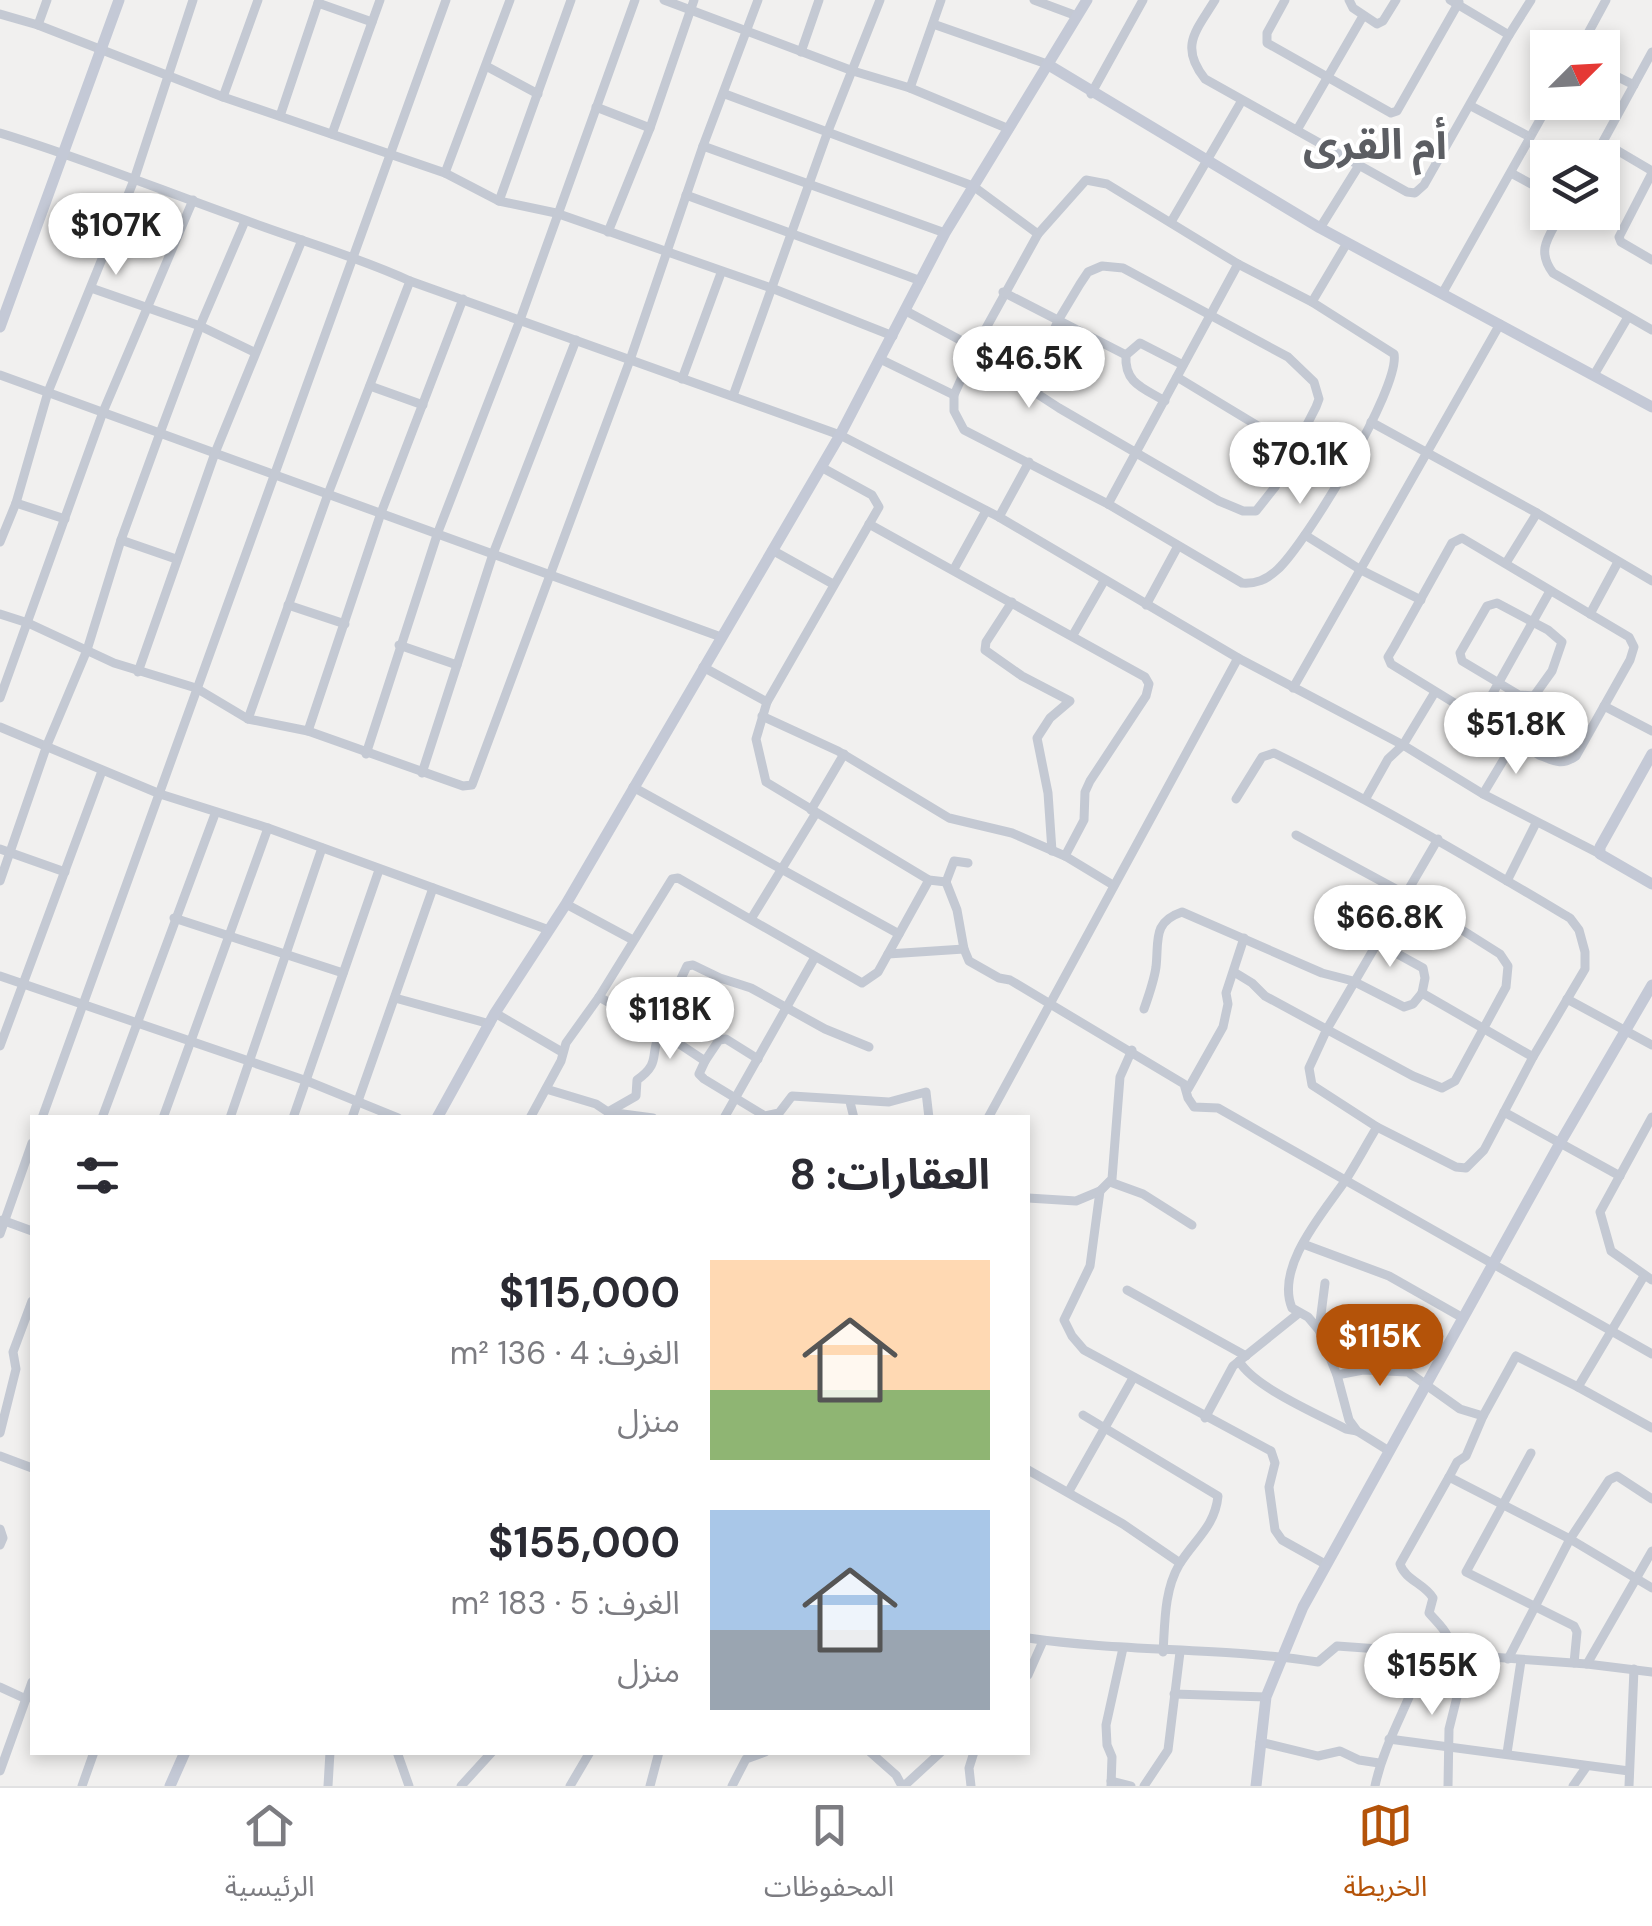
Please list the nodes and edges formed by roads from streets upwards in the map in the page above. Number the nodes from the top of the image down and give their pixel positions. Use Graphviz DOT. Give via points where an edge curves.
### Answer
graph roads {
  1 [pos="47,0"];
  2 [pos="118,0"];
  3 [pos="193,0"];
  4 [pos="258,0"];
  5 [pos="380,0"];
  6 [pos="446,0"];
  7 [pos="510,0"];
  8 [pos="570,0"];
  9 [pos="635,0"];
  10 [pos="664,0"];
  11 [pos="758,0"];
  12 [pos="818,0"];
  13 [pos="880,0"];
  14 [pos="941,0"];
  15 [pos="1034,0"];
  16 [pos="1087,0"];
  17 [pos="1144,0"];
  18 [pos="1214,0"];
  19 [pos="1285,0"];
  20 [pos="1349,0"];
  21 [pos="1396,0"];
  22 [pos="1531,0"];
  23 [pos="1606,0"];
  24 [pos="318,2"];
  25 [pos="1456,2"];
  26 [pos="693,5"];
  27 [pos="0,14"];
  28 [pos="1077,16"];
  29 [pos="1362,16"];
  30 [pos="372,22"];
  31 [pos="933,24"];
  32 [pos="38,25"];
  33 [pos="1590,30"];
  34 [pos="748,32"];
  35 [pos="1509,36"];
  36 [pos="101,49"];
  37 [pos="801,52"];
  38 [pos="1652,52"];
  39 [pos="1046,64"];
  40 [pos="486,66"];
  41 [pos="853,71"];
  42 [pos="167,76"];
  43 [pos="1329,78"];
  44 [pos="1620,78"];
  45 [pos="1634,85"];
  46 [pos="910,88"];
  47 [pos="538,94"];
  48 [pos="725,94"];
  49 [pos="1091,94"];
  50 [pos="223,96"];
  51 [pos="1241,102"];
  52 [pos="596,106"];
  53 [pos="1471,106"];
  54 [pos="280,116"];
  55 [pos="1540,120"];
  56 [pos="650,128"];
  57 [pos="1009,129"];
  58 [pos="1297,130"];
  59 [pos="0,132"];
  60 [pos="828,132"];
  61 [pos="332,134"];
  62 [pos="1530,137"];
  63 [pos="1604,140"];
  64 [pos="703,146"];
  65 [pos="65,152"];
  66 [pos="1620,152"];
  67 [pos="390,153"];
  68 [pos="1206,160"];
  69 [pos="1358,167"];
  70 [pos="445,172"];
  71 [pos="1652,172"];
  72 [pos="1511,173"];
  73 [pos="134,180"];
  74 [pos="1530,183"];
  75 [pos="811,184"];
  76 [pos="973,186"];
  77 [pos="686,195"];
  78 [pos="193,200"];
  79 [pos="499,202"];
  80 [pos="556,213"];
  81 [pos="246,221"];
  82 [pos="1170,222"];
  83 [pos="1320,228"];
  84 [pos="1553,230"];
  85 [pos="608,232"];
  86 [pos="793,233"];
  87 [pos="945,233"];
  88 [pos="1038,234"];
  89 [pos="302,240"];
  90 [pos="1347,243"];
  91 [pos="666,253"];
  92 [pos="354,256"];
  93 [pos="1652,260"];
  94 [pos="1238,264"];
  95 [pos="722,273"];
  96 [pos="410,280"];
  97 [pos="920,281"];
  98 [pos="91,288"];
  99 [pos="774,289"];
  100 [pos="1003,292"];
  101 [pos="1442,294"];
  102 [pos="463,300"];
  103 [pos="1312,302"];
  104 [pos="146,306"];
  105 [pos="906,311"];
  106 [pos="1210,314"];
  107 [pos="1628,316"];
  108 [pos="1058,318"];
  109 [pos="520,320"];
  110 [pos="1500,324"];
  111 [pos="200,326"];
  112 [pos="0,327"];
  113 [pos="1652,330"];
  114 [pos="893,336"];
  115 [pos="576,340"];
  116 [pos="975,348"];
  117 [pos="254,352"];
  118 [pos="1126,355"];
  119 [pos="880,359"];
  120 [pos="630,360"];
  121 [pos="1183,365"];
  122 [pos="0,375"];
  123 [pos="1594,375"];
  124 [pos="1177,377"];
  125 [pos="682,379"];
  126 [pos="370,386"];
  127 [pos="48,392"];
  128 [pos="954,395"];
  129 [pos="733,396"];
  130 [pos="1165,401"];
  131 [pos="423,405"];
  132 [pos="1652,407"];
  133 [pos="103,412"];
  134 [pos="1370,422"];
  135 [pos="160,433"];
  136 [pos="840,435"];
  137 [pos="1295,450"];
  138 [pos="1135,451"];
  139 [pos="215,452"];
  140 [pos="1428,452"];
  141 [pos="1028,462"];
  142 [pos="820,467"];
  143 [pos="274,473"];
  144 [pos="1342,478"];
  145 [pos="328,494"];
  146 [pos="16,503"];
  147 [pos="1108,504"];
  148 [pos="986,511"];
  149 [pos="381,513"];
  150 [pos="1536,513"];
  151 [pos="1000,518"];
  152 [pos="65,519"];
  153 [pos="869,524"];
  154 [pos="438,532"];
  155 [pos="1304,535"];
  156 [pos="121,540"];
  157 [pos="0,542"];
  158 [pos="1178,546"];
  159 [pos="772,550"];
  160 [pos="493,554"];
  161 [pos="176,559"];
  162 [pos="1618,562"];
  163 [pos="1506,563"];
  164 [pos="954,569"];
  165 [pos="1361,570"];
  166 [pos="549,574"];
  167 [pos="1104,581"];
  168 [pos="1652,582"];
  169 [pos="833,584"];
  170 [pos="1550,591"];
  171 [pos="1421,600"];
  172 [pos="1012,602"];
  173 [pos="288,605"];
  174 [pos="1146,605"];
  175 [pos="0,614"];
  176 [pos="1590,614"];
  177 [pos="1533,621"];
  178 [pos="28,623"];
  179 [pos="344,624"];
  180 [pos="1073,635"];
  181 [pos="721,637"];
  182 [pos="399,645"];
  183 [pos="87,650"];
  184 [pos="1238,658"];
  185 [pos="456,665"];
  186 [pos="704,667"];
  187 [pos="138,672"];
  188 [pos="1498,683"];
  189 [pos="196,688"];
  190 [pos="1294,688"];
  191 [pos="1436,692"];
  192 [pos="0,698"];
  193 [pos="766,702"];
  194 [pos="1604,706"];
  195 [pos="762,716"];
  196 [pos="1480,716"];
  197 [pos="248,719"];
  198 [pos="0,727"];
  199 [pos="308,731"];
  200 [pos="1652,731"];
  201 [pos="1516,740"];
  202 [pos="48,745"];
  203 [pos="1403,745"];
  204 [pos="366,754"];
  205 [pos="844,754"];
  206 [pos="1652,754"];
  207 [pos="102,771"];
  208 [pos="422,772"];
  209 [pos="634,786"];
  210 [pos="160,794"];
  211 [pos="1483,794"];
  212 [pos="1366,798"];
  213 [pos="1236,799"];
  214 [pos="814,811"];
  215 [pos="215,814"];
  216 [pos="1536,822"];
  217 [pos="268,828"];
  218 [pos="1296,834"];
  219 [pos="1438,839"];
  220 [pos="322,848"];
  221 [pos="5,851"];
  222 [pos="1052,851"];
  223 [pos="1600,854"];
  224 [pos="1066,856"];
  225 [pos="968,863"];
  226 [pos="781,869"];
  227 [pos="379,870"];
  228 [pos="65,872"];
  229 [pos="929,880"];
  230 [pos="0,881"];
  231 [pos="1508,881"];
  232 [pos="946,882"];
  233 [pos="1652,884"];
  234 [pos="1113,885"];
  235 [pos="433,888"];
  236 [pos="1405,894"];
  237 [pos="566,904"];
  238 [pos="174,918"];
  239 [pos="752,920"];
  240 [pos="549,930"];
  241 [pos="899,934"];
  242 [pos="229,937"];
  243 [pos="1244,938"];
  244 [pos="634,940"];
  245 [pos="1376,942"];
  246 [pos="964,950"];
  247 [pos="286,952"];
  248 [pos="888,954"];
  249 [pos="815,957"];
  250 [pos="343,972"];
  251 [pos="1234,972"];
  252 [pos="0,976"];
  253 [pos="1354,982"];
  254 [pos="22,984"];
  255 [pos="1652,986"];
  256 [pos="1422,993"];
  257 [pos="599,997"];
  258 [pos="395,998"];
  259 [pos="1567,999"];
  260 [pos="1050,1004"];
  261 [pos="83,1005"];
  262 [pos="787,1007"];
  263 [pos="1144,1008"];
  264 [pos="492,1018"];
  265 [pos="136,1024"];
  266 [pos="1484,1028"];
  267 [pos="1327,1029"];
  268 [pos="1627,1030"];
  269 [pos="659,1031"];
  270 [pos="191,1044"];
  271 [pos="1652,1045"];
  272 [pos="0,1046"];
  273 [pos="869,1047"];
  274 [pos="1132,1050"];
  275 [pos="562,1052"];
  276 [pos="1533,1056"];
  277 [pos="758,1059"];
  278 [pos="248,1062"];
  279 [pos="705,1062"];
  280 [pos="307,1081"];
  281 [pos="546,1089"];
  282 [pos="1188,1089"];
  283 [pos="736,1097"];
  284 [pos="358,1101"];
  285 [pos="850,1102"];
  286 [pos="608,1112"];
  287 [pos="1504,1112"];
  288 [pos="43,1115"];
  289 [pos="103,1115"];
  290 [pos="164,1115"];
  291 [pos="231,1115"];
  292 [pos="294,1115"];
  293 [pos="353,1115"];
  294 [pos="391,1115"];
  295 [pos="440,1115"];
  296 [pos="532,1115"];
  297 [pos="630,1115"];
  298 [pos="726,1115"];
  299 [pos="767,1115"];
  300 [pos="774,1115"];
  301 [pos="853,1115"];
  302 [pos="930,1115"];
  303 [pos="990,1115"];
  304 [pos="1651,1121"];
  305 [pos="1377,1127"];
  306 [pos="1560,1143"];
  307 [pos="30,1148"];
  308 [pos="1620,1176"];
  309 [pos="1345,1180"];
  310 [pos="1110,1182"];
  311 [pos="1100,1191"];
  312 [pos="1030,1198"];
  313 [pos="2,1220"];
  314 [pos="1192,1225"];
  315 [pos="30,1230"];
  316 [pos="0,1234"];
  317 [pos="1303,1244"];
  318 [pos="1494,1264"];
  319 [pos="1648,1278"];
  320 [pos="1325,1283"];
  321 [pos="1127,1290"];
  322 [pos="30,1306"];
  323 [pos="1299,1313"];
  324 [pos="1464,1318"];
  325 [pos="1318,1330"];
  326 [pos="1611,1330"];
  327 [pos="1652,1354"];
  328 [pos="1242,1359"];
  329 [pos="1337,1375"];
  330 [pos="1134,1378"];
  331 [pos="1427,1384"];
  332 [pos="1578,1387"];
  333 [pos="1083,1415"];
  334 [pos="1483,1416"];
  335 [pos="1205,1418"];
  336 [pos="1106,1428"];
  337 [pos="1652,1428"];
  338 [pos="1357,1431"];
  339 [pos="0,1433"];
  340 [pos="1388,1451"];
  341 [pos="1531,1453"];
  342 [pos="0,1456"];
  343 [pos="30,1467"];
  344 [pos="1030,1471"];
  345 [pos="1449,1477"];
  346 [pos="1069,1491"];
  347 [pos="1652,1499"];
  348 [pos="1502,1503"];
  349 [pos="0,1529"];
  350 [pos="1570,1540"];
  351 [pos="0,1545"];
  352 [pos="1652,1551"];
  353 [pos="1180,1564"];
  354 [pos="1325,1564"];
  355 [pos="1637,1580"];
  356 [pos="1652,1588"];
  357 [pos="1533,1608"];
  358 [pos="1030,1638"];
  359 [pos="1043,1641"];
  360 [pos="1123,1648"];
  361 [pos="1163,1652"];
  362 [pos="1180,1652"];
  363 [pos="1282,1655"];
  364 [pos="1425,1655"];
  365 [pos="1450,1656"];
  366 [pos="1467,1657"];
  367 [pos="1508,1660"];
  368 [pos="1521,1661"];
  369 [pos="1574,1663"];
  370 [pos="1587,1664"];
  371 [pos="1634,1669"];
  372 [pos="1030,1670"];
  373 [pos="1651,1671"];
  374 [pos="0,1687"];
  375 [pos="30,1688"];
  376 [pos="1174,1694"];
  377 [pos="1266,1697"];
  378 [pos="26,1699"];
  379 [pos="1390,1740"];
  380 [pos="1260,1742"];
  381 [pos="1448,1748"];
  382 [pos="1507,1753"];
  383 [pos="93,1755"];
  384 [pos="184,1755"];
  385 [pos="330,1755"];
  386 [pos="400,1755"];
  387 [pos="489,1755"];
  388 [pos="588,1755"];
  389 [pos="658,1755"];
  390 [pos="873,1755"];
  391 [pos="938,1755"];
  392 [pos="973,1755"];
  393 [pos="747,1756"];
  394 [pos="1379,1763"];
  395 [pos="1587,1766"];
  396 [pos="0,1771"];
  397 [pos="1630,1771"];
  398 [pos="967,1784"];
  399 [pos="1111,1784"];
  400 [pos="82,1786"];
  401 [pos="170,1786"];
  402 [pos="328,1786"];
  403 [pos="409,1786"];
  404 [pos="461,1786"];
  405 [pos="570,1786"];
  406 [pos="650,1786"];
  407 [pos="732,1786"];
  408 [pos="903,1786"];
  409 [pos="1131,1786"];
  410 [pos="1144,1786"];
  411 [pos="1256,1786"];
  412 [pos="1375,1786"];
  413 [pos="1448,1786"];
  414 [pos="1573,1786"];
  415 [pos="1629,1786"];
  1 -- 32 [label="street"];
  2 -- 36 [label="street"];
  3 -- 42 [label="street"];
  4 -- 50 [label="street"];
  5 -- 30 [label="street"];
  6 -- 67 [label="street"];
  7 -- 40 [label="street"];
  8 -- 47 [label="street"];
  9 -- 52 [label="street"];
  10 -- 26 [label="street"];
  11 -- 34 [label="street"];
  12 -- 37 [label="street"];
  13 -- 41 [label="street"];
  14 -- 31 [label="street"];
  15 -- 28 [label="street"];
  16 -- 28 [label="street"];
  17 -- 49 [label="street"];
  18 -- 51 [label="street" via="1193,37 1194,66"];
  19 -- 43 [label="street" via="1267,43"];
  20 -- 29 [label="street"];
  21 -- 29 [label="street" via="1381,24"];
  22 -- 35 [label="street"];
  23 -- 33 [label="street"];
  24 -- 30 [label="street"];
  24 -- 54 [label="street"];
  25 -- 35 [label="street"];
  25 -- 43 [label="street" via="1397,111 1386,112"];
  26 -- 34 [label="street"];
  26 -- 56 [label="street"];
  27 -- 32 [label="street"];
  28 -- 39 [label="street"];
  29 -- 43 [label="street"];
  30 -- 61 [label="street"];
  31 -- 39 [label="street"];
  31 -- 46 [label="street"];
  32 -- 36 [label="street"];
  34 -- 37 [label="street"];
  34 -- 48 [label="street"];
  35 -- 53 [label="street"];
  36 -- 42 [label="street"];
  36 -- 65 [label="street"];
  37 -- 41 [label="street"];
  38 -- 45 [label="street"];
  39 -- 49 [label="street"];
  39 -- 57 [label="street"];
  40 -- 47 [label="street"];
  40 -- 70 [label="street"];
  41 -- 46 [label="street"];
  41 -- 60 [label="street"];
  42 -- 50 [label="street"];
  42 -- 73 [label="street"];
  43 -- 58 [label="street"];
  44 -- 45 [label="street"];
  45 -- 63 [label="street"];
  46 -- 57 [label="street"];
  47 -- 79 [label="street"];
  48 -- 60 [label="street"];
  48 -- 64 [label="street"];
  49 -- 68 [label="street"];
  50 -- 54 [label="street"];
  51 -- 58 [label="street"];
  51 -- 68 [label="street"];
  52 -- 56 [label="street"];
  52 -- 80 [label="street"];
  53 -- 62 [label="street"];
  53 -- 69 [label="street" via="1414,192"];
  54 -- 61 [label="street"];
  55 -- 62 [label="street"];
  56 -- 85 [label="street"];
  57 -- 76 [label="street"];
  58 -- 69 [label="street"];
  59 -- 65 [label="street"];
  60 -- 75 [label="street"];
  60 -- 76 [label="street"];
  61 -- 67 [label="street"];
  62 -- 72 [label="street"];
  64 -- 75 [label="street"];
  64 -- 77 [label="street"];
  65 -- 73 [label="street"];
  65 -- 112 [label="street"];
  66 -- 71 [label="street"];
  67 -- 70 [label="street"];
  67 -- 92 [label="street"];
  68 -- 82 [label="street"];
  68 -- 83 [label="street"];
  69 -- 83 [label="street"];
  70 -- 79 [label="street"];
  71 -- 93 [label="street" via="1620,237"];
  72 -- 74 [label="street"];
  72 -- 101 [label="street"];
  73 -- 78 [label="street"];
  73 -- 98 [label="street"];
  75 -- 86 [label="street"];
  75 -- 87 [label="street"];
  76 -- 87 [label="street"];
  76 -- 88 [label="street"];
  77 -- 86 [label="street"];
  77 -- 91 [label="street"];
  78 -- 81 [label="street"];
  78 -- 104 [label="street"];
  79 -- 80 [label="street"];
  80 -- 85 [label="street"];
  80 -- 109 [label="street"];
  81 -- 89 [label="street"];
  81 -- 111 [label="street"];
  82 -- 88 [label="street" via="1106,184 1086,180"];
  82 -- 94 [label="street"];
  83 -- 90 [label="street"];
  84 -- 107 [label="street" via="1543,250 1554,273"];
  85 -- 91 [label="street"];
  86 -- 97 [label="street"];
  86 -- 99 [label="street"];
  87 -- 97 [label="street"];
  88 -- 100 [label="street"];
  89 -- 92 [label="street"];
  89 -- 117 [label="street"];
  90 -- 101 [label="street"];
  90 -- 103 [label="street"];
  91 -- 95 [label="street"];
  91 -- 120 [label="street"];
  92 -- 96 [label="street"];
  92 -- 143 [label="street"];
  94 -- 103 [label="street"];
  94 -- 106 [label="street"];
  95 -- 99 [label="street"];
  95 -- 125 [label="street"];
  96 -- 102 [label="street"];
  96 -- 126 [label="street"];
  97 -- 105 [label="street"];
  98 -- 104 [label="street"];
  98 -- 127 [label="street"];
  99 -- 114 [label="street"];
  99 -- 129 [label="street"];
  100 -- 108 [label="street"];
  100 -- 116 [label="street"];
  101 -- 110 [label="street"];
  102 -- 109 [label="street"];
  102 -- 131 [label="street"];
  103 -- 134 [label="street" via="1394,354 1396,364"];
  104 -- 111 [label="street"];
  104 -- 133 [label="street"];
  105 -- 114 [label="street"];
  105 -- 116 [label="street"];
  106 -- 108 [label="street" via="1109,266 1088,272"];
  106 -- 121 [label="street"];
  106 -- 137 [label="street" via="1288,357 1314,382 1319,398"];
  107 -- 113 [label="street"];
  107 -- 123 [label="street"];
  108 -- 118 [label="street"];
  108 -- 138 [label="street" via="1032,377 1035,390"];
  109 -- 115 [label="street"];
  109 -- 154 [label="street"];
  110 -- 123 [label="street"];
  110 -- 140 [label="street"];
  111 -- 117 [label="street"];
  111 -- 135 [label="street"];
  114 -- 119 [label="street"];
  115 -- 120 [label="street"];
  115 -- 160 [label="street"];
  116 -- 128 [label="street"];
  117 -- 139 [label="street"];
  118 -- 121 [label="street" via="1140,343"];
  118 -- 130 [label="street" via="1129,380"];
  119 -- 128 [label="street"];
  119 -- 136 [label="street"];
  120 -- 125 [label="street"];
  120 -- 166 [label="street"];
  121 -- 124 [label="street"];
  122 -- 127 [label="street"];
  123 -- 132 [label="street"];
  124 -- 130 [label="street"];
  124 -- 137 [label="street"];
  125 -- 129 [label="street"];
  126 -- 131 [label="street"];
  126 -- 145 [label="street"];
  127 -- 133 [label="street"];
  127 -- 146 [label="street"];
  128 -- 141 [label="street" via="964,430"];
  129 -- 136 [label="street"];
  130 -- 138 [label="street"];
  131 -- 149 [label="street"];
  133 -- 135 [label="street"];
  133 -- 152 [label="street"];
  134 -- 140 [label="street"];
  134 -- 144 [label="street"];
  135 -- 139 [label="street"];
  135 -- 156 [label="street"];
  136 -- 142 [label="street"];
  136 -- 148 [label="street"];
  137 -- 138 [label="street" via="1262,506 1250,512"];
  137 -- 144 [label="street"];
  138 -- 147 [label="street"];
  139 -- 143 [label="street"];
  139 -- 161 [label="street"];
  140 -- 150 [label="street"];
  140 -- 165 [label="street"];
  141 -- 147 [label="street"];
  141 -- 151 [label="street"];
  142 -- 153 [label="street" via="877,500"];
  142 -- 159 [label="street"];
  143 -- 145 [label="street"];
  143 -- 189 [label="street"];
  144 -- 155 [label="street"];
  145 -- 149 [label="street"];
  145 -- 173 [label="street"];
  146 -- 152 [label="street"];
  146 -- 157 [label="street"];
  147 -- 158 [label="street"];
  148 -- 151 [label="street"];
  148 -- 164 [label="street"];
  149 -- 154 [label="street"];
  149 -- 179 [label="street"];
  150 -- 162 [label="street"];
  150 -- 163 [label="street"];
  151 -- 167 [label="street"];
  152 -- 178 [label="street"];
  153 -- 164 [label="street"];
  153 -- 169 [label="street"];
  154 -- 160 [label="street"];
  154 -- 182 [label="street"];
  155 -- 158 [label="street" via="1274,573 1254,584"];
  155 -- 165 [label="street"];
  156 -- 161 [label="street"];
  156 -- 183 [label="street"];
  158 -- 174 [label="street"];
  159 -- 169 [label="street"];
  159 -- 181 [label="street"];
  160 -- 166 [label="street"];
  160 -- 185 [label="street"];
  161 -- 187 [label="street"];
  162 -- 168 [label="street"];
  162 -- 176 [label="street"];
  163 -- 170 [label="street"];
  163 -- 171 [label="street" via="1457,538"];
  164 -- 172 [label="street"];
  165 -- 171 [label="street"];
  165 -- 190 [label="street"];
  166 -- 181 [label="street"];
  166 -- 208 [label="street" via="472,785"];
  167 -- 174 [label="street"];
  167 -- 180 [label="street"];
  169 -- 193 [label="street"];
  170 -- 176 [label="street"];
  170 -- 177 [label="street"];
  171 -- 191 [label="street" via="1388,657"];
  172 -- 180 [label="street"];
  172 -- 222 [label="street" via="985,650 1070,701 1037,738"];
  173 -- 179 [label="street"];
  173 -- 197 [label="street"];
  174 -- 184 [label="street"];
  175 -- 178 [label="street"];
  176 -- 194 [label="street" via="1634,646"];
  177 -- 188 [label="street"];
  177 -- 188 [label="street" via="1562,642 1552,671 1534,696"];
  177 -- 188 [label="street" via="1498,604 1488,606 1460,653 1462,661"];
  178 -- 183 [label="street"];
  178 -- 192 [label="street"];
  179 -- 199 [label="street"];
  180 -- 224 [label="street" via="1149,684 1090,780 1084,820"];
  181 -- 186 [label="street"];
  182 -- 185 [label="street"];
  182 -- 204 [label="street"];
  183 -- 187 [label="street"];
  183 -- 202 [label="street"];
  184 -- 190 [label="street"];
  184 -- 234 [label="street"];
  185 -- 208 [label="street"];
  186 -- 193 [label="street"];
  186 -- 209 [label="street"];
  187 -- 189 [label="street"];
  188 -- 196 [label="street"];
  189 -- 197 [label="street"];
  189 -- 210 [label="street"];
  190 -- 203 [label="street"];
  191 -- 196 [label="street"];
  191 -- 203 [label="street"];
  193 -- 195 [label="street"];
  194 -- 200 [label="street"];
  194 -- 201 [label="street" via="1568,762"];
  195 -- 205 [label="street"];
  195 -- 214 [label="street" via="756,740 762,776"];
  196 -- 201 [label="street"];
  197 -- 199 [label="street"];
  198 -- 202 [label="street"];
  199 -- 204 [label="street"];
  201 -- 211 [label="street"];
  202 -- 207 [label="street"];
  202 -- 221 [label="street"];
  203 -- 211 [label="street"];
  203 -- 212 [label="street"];
  204 -- 208 [label="street"];
  205 -- 214 [label="street"];
  205 -- 222 [label="street" via="949,818"];
  206 -- 223 [label="street"];
  207 -- 210 [label="street"];
  207 -- 228 [label="street"];
  209 -- 226 [label="street"];
  209 -- 237 [label="street"];
  210 -- 215 [label="street"];
  210 -- 261 [label="street"];
  211 -- 216 [label="street"];
  212 -- 213 [label="street" via="1274,753 1262,757"];
  212 -- 219 [label="street"];
  214 -- 226 [label="street"];
  214 -- 229 [label="street"];
  215 -- 217 [label="street"];
  215 -- 238 [label="street"];
  216 -- 223 [label="street"];
  216 -- 231 [label="street"];
  217 -- 220 [label="street"];
  217 -- 242 [label="street"];
  218 -- 236 [label="street"];
  219 -- 231 [label="street"];
  219 -- 236 [label="street"];
  220 -- 227 [label="street"];
  220 -- 247 [label="street"];
  221 -- 228 [label="street"];
  221 -- 230 [label="street"];
  222 -- 224 [label="street"];
  223 -- 233 [label="street"];
  224 -- 234 [label="street"];
  225 -- 232 [label="street" via="954,861"];
  226 -- 239 [label="street"];
  226 -- 241 [label="street"];
  227 -- 235 [label="street"];
  227 -- 250 [label="street"];
  228 -- 254 [label="street"];
  229 -- 232 [label="street"];
  229 -- 241 [label="street"];
  231 -- 259 [label="street" via="1579,930 1585,969"];
  232 -- 246 [label="street"];
  234 -- 260 [label="street"];
  235 -- 240 [label="street"];
  235 -- 258 [label="street"];
  236 -- 245 [label="street"];
  236 -- 266 [label="street" via="1500,954 1508,966"];
  237 -- 240 [label="street"];
  237 -- 244 [label="street"];
  238 -- 242 [label="street"];
  238 -- 265 [label="street"];
  239 -- 244 [label="street" via="672,878"];
  239 -- 249 [label="street"];
  240 -- 264 [label="street"];
  241 -- 248 [label="street"];
  242 -- 247 [label="street"];
  242 -- 270 [label="street"];
  243 -- 251 [label="street"];
  243 -- 253 [label="street"];
  243 -- 263 [label="street" via="1182,912 1168,917"];
  244 -- 257 [label="street"];
  245 -- 253 [label="street"];
  245 -- 256 [label="street" via="1422,968"];
  246 -- 248 [label="street"];
  246 -- 260 [label="street" via="974,965"];
  247 -- 250 [label="street"];
  247 -- 278 [label="street"];
  248 -- 249 [label="street" via="862,983"];
  249 -- 262 [label="street"];
  250 -- 280 [label="street"];
  251 -- 267 [label="street"];
  251 -- 282 [label="street" via="1224,1026"];
  252 -- 254 [label="street"];
  253 -- 256 [label="street" via="1404,1008"];
  253 -- 267 [label="street"];
  254 -- 261 [label="street"];
  254 -- 272 [label="street"];
  255 -- 268 [label="street"];
  256 -- 266 [label="street"];
  257 -- 269 [label="street"];
  257 -- 275 [label="street"];
  258 -- 264 [label="street"];
  258 -- 284 [label="street"];
  259 -- 268 [label="street"];
  259 -- 276 [label="street"];
  260 -- 274 [label="street"];
  260 -- 303 [label="street"];
  261 -- 265 [label="street"];
  261 -- 288 [label="street"];
  262 -- 269 [label="street" via="687,966"];
  262 -- 273 [label="street"];
  262 -- 277 [label="street"];
  264 -- 275 [label="street"];
  264 -- 295 [label="street"];
  265 -- 270 [label="street"];
  265 -- 289 [label="street"];
  266 -- 267 [label="street" via="1455,1080 1442,1088"];
  266 -- 276 [label="street"];
  267 -- 305 [label="street" via="1308,1068 1312,1085"];
  268 -- 271 [label="street"];
  268 -- 306 [label="street"];
  269 -- 279 [label="street"];
  269 -- 286 [label="street" via="656,1057 637,1080 636,1096"];
  270 -- 278 [label="street"];
  270 -- 290 [label="street"];
  274 -- 282 [label="street"];
  274 -- 310 [label="street" via="1120,1077"];
  275 -- 281 [label="street"];
  276 -- 287 [label="street"];
  277 -- 279 [label="street" via="726,1039"];
  277 -- 283 [label="street"];
  278 -- 280 [label="street"];
  278 -- 291 [label="street"];
  279 -- 283 [label="street" via="704,1079"];
  280 -- 284 [label="street"];
  280 -- 292 [label="street"];
  281 -- 286 [label="street"];
  281 -- 296 [label="street"];
  282 -- 309 [label="street" via="1194,1107 1218,1108"];
  283 -- 298 [label="street"];
  283 -- 299 [label="street"];
  284 -- 293 [label="street"];
  284 -- 294 [label="street"];
  285 -- 300 [label="street" via="792,1096"];
  285 -- 301 [label="street"];
  285 -- 302 [label="street" via="889,1102 926,1092"];
  286 -- 297 [label="street"];
  287 -- 305 [label="street" via="1466,1168"];
  287 -- 306 [label="street"];
  304 -- 308 [label="street"];
  305 -- 309 [label="street"];
  306 -- 308 [label="street"];
  306 -- 318 [label="street"];
  307 -- 313 [label="street"];
  308 -- 319 [label="street" via="1600,1212 1605,1235 1611,1251"];
  309 -- 317 [label="street"];
  309 -- 318 [label="street"];
  310 -- 311 [label="street"];
  310 -- 314 [label="street"];
  311 -- 312 [label="street" via="1076,1201"];
  311 -- 330 [label="street" via="1090,1266 1064,1320 1084,1350"];
  313 -- 315 [label="street"];
  313 -- 316 [label="street"];
  317 -- 323 [label="street" via="1287,1294"];
  317 -- 324 [label="street" via="1389,1276"];
  318 -- 324 [label="street"];
  318 -- 326 [label="street"];
  319 -- 326 [label="street"];
  320 -- 325 [label="street"];
  321 -- 328 [label="street"];
  322 -- 339 [label="street" via="13,1352 16,1369"];
  323 -- 325 [label="street"];
  323 -- 328 [label="street"];
  324 -- 331 [label="street"];
  325 -- 329 [label="street"];
  326 -- 327 [label="street"];
  326 -- 332 [label="street"];
  328 -- 335 [label="street"];
  328 -- 338 [label="street" via="1246,1374"];
  329 -- 331 [label="street" via="1378,1369 1408,1372"];
  329 -- 338 [label="street"];
  330 -- 335 [label="street"];
  330 -- 336 [label="street"];
  331 -- 334 [label="street" via="1460,1409"];
  331 -- 340 [label="street"];
  332 -- 334 [label="street" via="1516,1356"];
  332 -- 337 [label="street"];
  333 -- 336 [label="street"];
  334 -- 345 [label="street"];
  335 -- 354 [label="street" via="1271,1452 1275,1530"];
  336 -- 346 [label="street"];
  336 -- 353 [label="street" via="1218,1496 1214,1518"];
  338 -- 340 [label="street"];
  340 -- 354 [label="street"];
  341 -- 348 [label="street"];
  342 -- 343 [label="street"];
  344 -- 346 [label="street"];
  345 -- 348 [label="street"];
  345 -- 365 [label="street" via="1400,1564 1431,1594 1429,1613 1451,1640"];
  346 -- 353 [label="street"];
  347 -- 350 [label="street" via="1617,1476"];
  348 -- 350 [label="street"];
  348 -- 357 [label="street" via="1466,1572"];
  349 -- 351 [label="street"];
  350 -- 355 [label="street"];
  350 -- 357 [label="street"];
  352 -- 355 [label="street"];
  353 -- 361 [label="street" via="1167,1598"];
  354 -- 363 [label="street"];
  355 -- 356 [label="street"];
  355 -- 370 [label="street"];
  357 -- 367 [label="street"];
  357 -- 369 [label="street" via="1574,1626"];
  358 -- 359 [label="street"];
  359 -- 360 [label="street"];
  359 -- 372 [label="street"];
  360 -- 361 [label="street"];
  360 -- 399 [label="street" via="1106,1725"];
  361 -- 362 [label="street"];
  362 -- 363 [label="street"];
  362 -- 376 [label="street"];
  363 -- 364 [label="street" via="1321,1662 1337,1646"];
  363 -- 377 [label="street"];
  364 -- 365 [label="street"];
  364 -- 379 [label="street"];
  365 -- 366 [label="street"];
  366 -- 367 [label="street"];
  366 -- 381 [label="street"];
  367 -- 368 [label="street"];
  368 -- 369 [label="street"];
  368 -- 382 [label="street"];
  369 -- 370 [label="street"];
  370 -- 371 [label="street"];
  371 -- 373 [label="street"];
  371 -- 397 [label="street"];
  374 -- 378 [label="street"];
  375 -- 378 [label="street"];
  376 -- 377 [label="street"];
  376 -- 410 [label="street" via="1168,1750"];
  377 -- 380 [label="street"];
  378 -- 396 [label="street"];
  379 -- 381 [label="street"];
  379 -- 394 [label="street"];
  380 -- 394 [label="street" via="1318,1756 1340,1751"];
  380 -- 411 [label="street"];
  381 -- 382 [label="street"];
  381 -- 413 [label="street"];
  382 -- 395 [label="street"];
  383 -- 400 [label="street"];
  384 -- 401 [label="street"];
  385 -- 402 [label="street"];
  386 -- 403 [label="street"];
  387 -- 404 [label="street"];
  388 -- 405 [label="street"];
  389 -- 406 [label="street"];
  390 -- 408 [label="street"];
  391 -- 408 [label="street"];
  392 -- 398 [label="street"];
  393 -- 407 [label="street"];
  394 -- 412 [label="street"];
  395 -- 397 [label="street"];
  395 -- 414 [label="street"];
  397 -- 415 [label="street"];
  399 -- 409 [label="street"];
}
